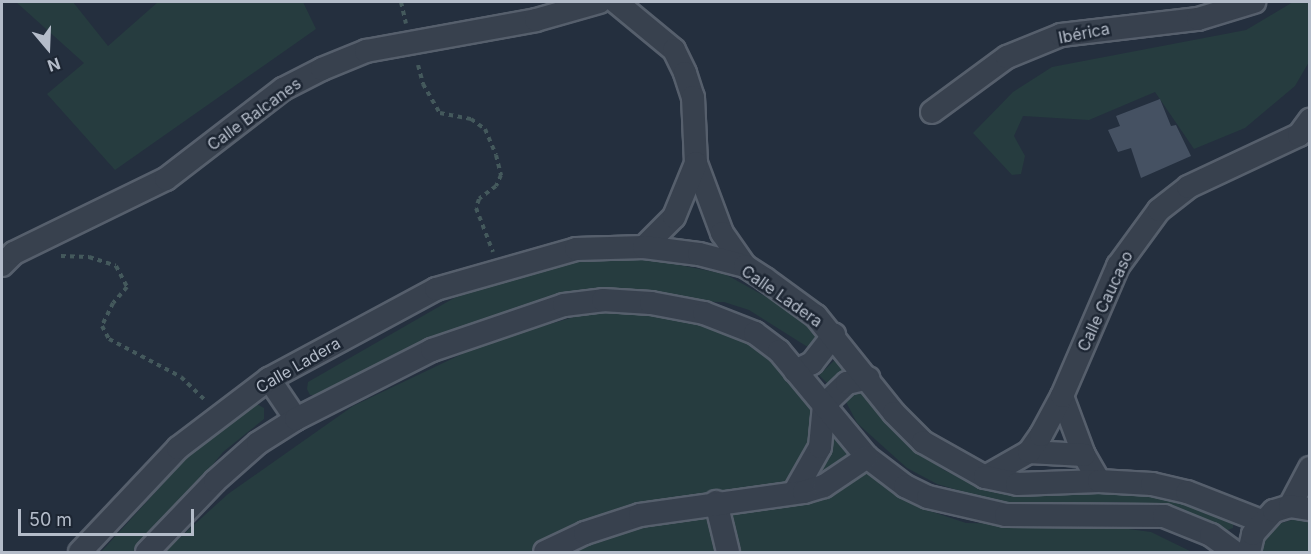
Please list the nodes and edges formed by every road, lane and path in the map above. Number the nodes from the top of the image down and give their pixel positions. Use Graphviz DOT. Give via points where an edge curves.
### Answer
graph roads {
  1 [pos="599,2"];
  2 [pos="616,2"];
  3 [pos="1254,2"];
  4 [pos="411,42"];
  5 [pos="932,112"];
  6 [pos="1306,130"];
  7 [pos="696,163"];
  8 [pos="644,247"];
  9 [pos="57,256"];
  10 [pos="2,265"];
  11 [pos="745,266"];
  12 [pos="500,269"];
  13 [pos="834,335"];
  14 [pos="795,371"];
  15 [pos="868,378"];
  16 [pos="269,379"];
  17 [pos="1062,396"];
  18 [pos="824,405"];
  19 [pos="220,416"];
  20 [pos="296,419"];
  21 [pos="1029,452"];
  22 [pos="1084,455"];
  23 [pos="867,457"];
  24 [pos="1310,468"];
  25 [pos="985,477"];
  26 [pos="1099,481"];
  27 [pos="794,493"];
  28 [pos="716,502"];
  29 [pos="1304,507"];
  30 [pos="1261,521"];
  31 [pos="80,552"];
  32 [pos="147,552"];
  33 [pos="544,552"];
  34 [pos="728,552"];
  35 [pos="1234,552"];
  36 [pos="1249,552"];
  1 -- 4 [label="street, Calle Balcanes" via="536,20"];
  2 -- 7 [label="street" via="674,50 693,97"];
  3 -- 5 [label="street, Ibérica" via="1198,19 1101,28 1050,39 1007,57"];
  4 -- 10 [label="street, Calle Balcanes" via="366,51 283,89 166,179 14,253"];
  4 -- 12 [label="path" via="423,84 440,113 471,119 485,129 496,155 501,175 496,186 479,199 476,208"];
  6 -- 17 [label="street, Calle Caucaso" via="1188,187 1159,210 1118,266"];
  7 -- 8 [label="street" via="674,217"];
  7 -- 11 [label="street" via="722,233"];
  8 -- 11 [label="street, Calle Ladera" via="699,254"];
  8 -- 12 [label="street, Calle Ladera" via="576,249"];
  9 -- 19 [label="path" via="89,257 116,266 127,287 113,303 102,326 109,339 182,377"];
  11 -- 13 [label="street, Calle Ladera" via="816,316"];
  12 -- 16 [label="street, Calle Ladera" via="436,290"];
  13 -- 14 [label="street" via="812,363"];
  13 -- 15 [label="street, Calle Ladera"];
  14 -- 18 [label="street"];
  14 -- 20 [label="street" via="779,351 754,333 704,313 651,303 603,300 564,305 432,350"];
  15 -- 18 [label="street" via="847,383"];
  15 -- 25 [label="street, Calle Ladera" via="894,413 923,442"];
  16 -- 19 [label="street, Calle Ladera"];
  16 -- 20 [label="street"];
  17 -- 21 [label="street, Calle Caucaso"];
  17 -- 22 [label="street"];
  18 -- 23 [label="street"];
  18 -- 27 [label="street" via="820,447"];
  19 -- 31 [label="street, Calle Ladera" via="178,448"];
  20 -- 32 [label="street" via="258,443 215,481"];
  21 -- 22 [label="street"];
  21 -- 25 [label="street, Calle Caucaso"];
  22 -- 26 [label="street"];
  23 -- 27 [label="street" via="824,486"];
  23 -- 35 [label="street" via="905,486 961,508 1006,515 1164,516 1211,535"];
  24 -- 29 [label="street"];
  25 -- 26 [label="street, Calle Ladera" via="1017,484"];
  26 -- 30 [label="street, Calle Ladera" via="1152,484 1187,492"];
  27 -- 28 [label="street"];
  28 -- 33 [label="street" via="640,515"];
  28 -- 34 [label="street"];
  29 -- 30 [label="street"];
  30 -- 36 [label="street" via="1252,534"];
}
